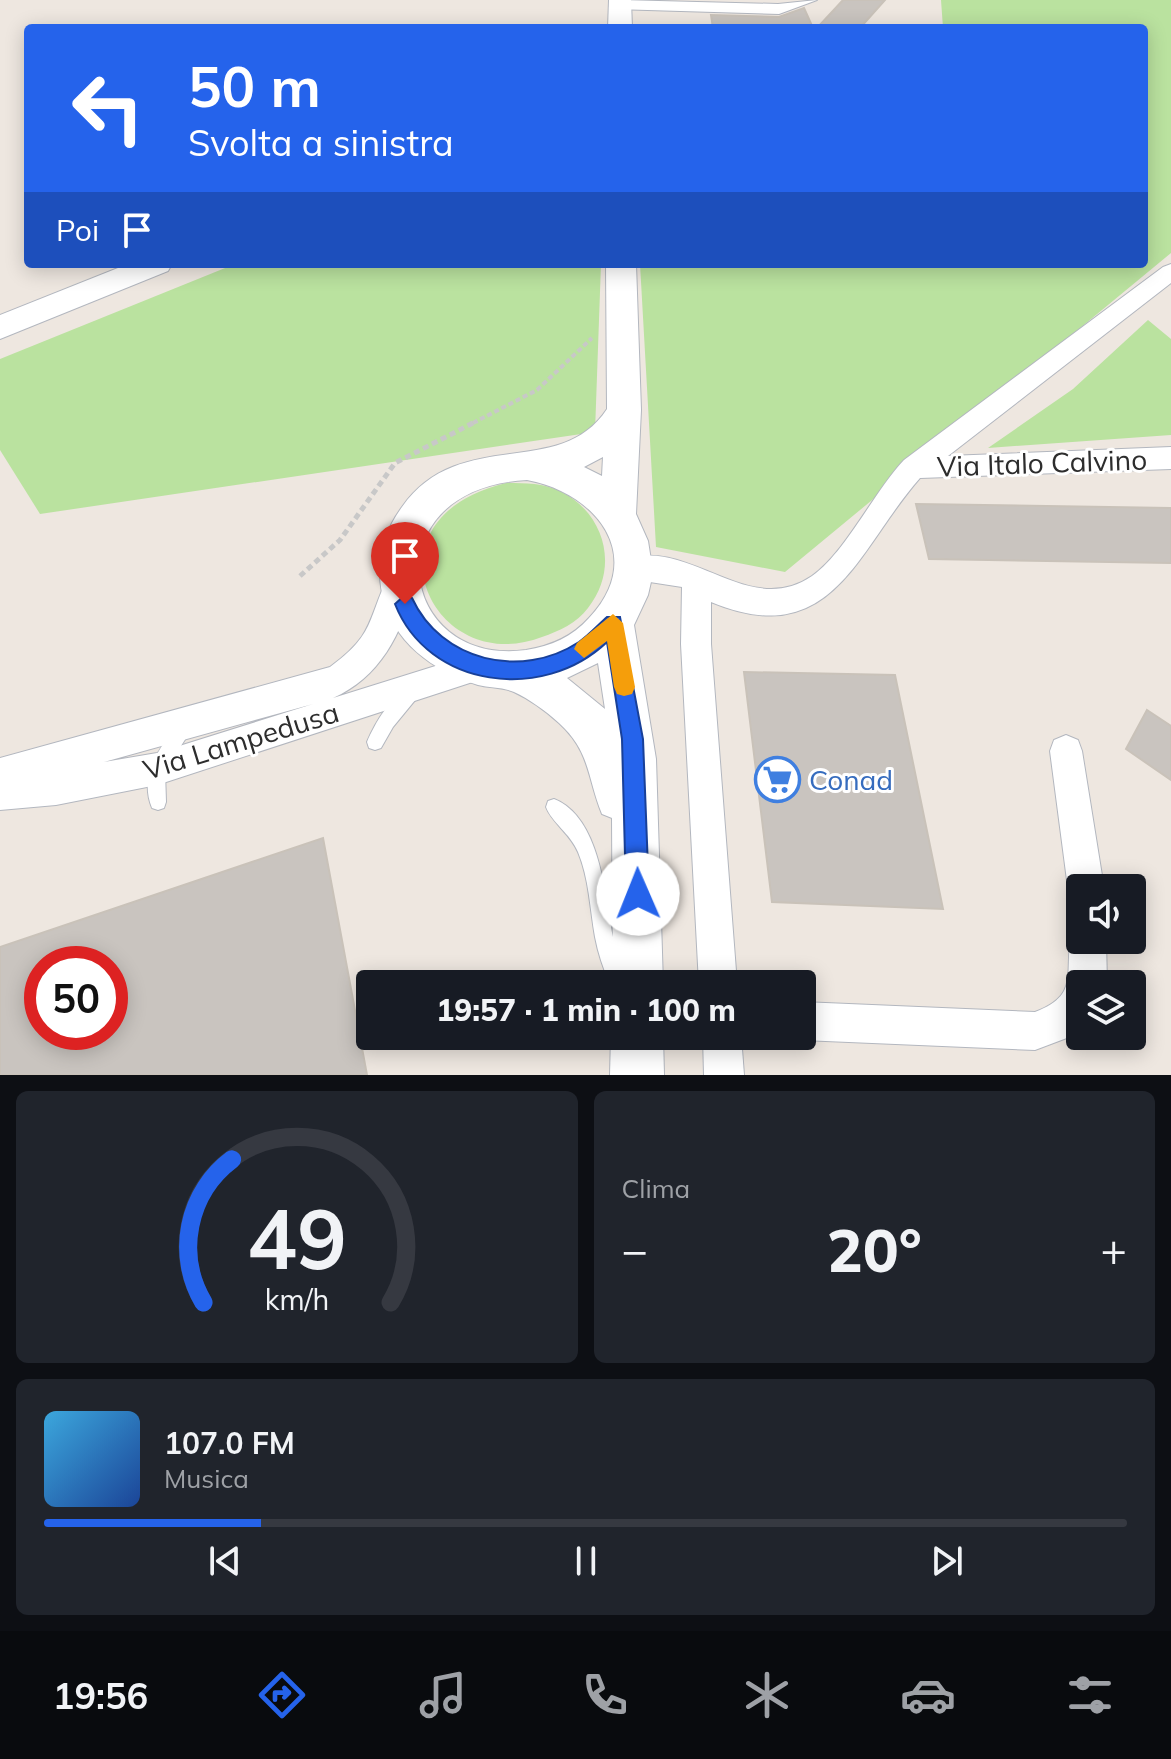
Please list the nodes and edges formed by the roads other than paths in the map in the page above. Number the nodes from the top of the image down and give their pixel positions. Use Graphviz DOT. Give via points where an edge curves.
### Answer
graph roads {
  1 [pos="809,0"];
  2 [pos="716,7"];
  3 [pos="619,16"];
  4 [pos="719,24"];
  5 [pos="147,268"];
  6 [pos="621,268"];
  7 [pos="1165,286"];
  8 [pos="0,328"];
  9 [pos="624,410"];
  10 [pos="1171,458"];
  11 [pos="527,465"];
  12 [pos="913,468"];
  13 [pos="618,513"];
  14 [pos="634,569"];
  15 [pos="697,582"];
  16 [pos="398,586"];
  17 [pos="613,623"];
  18 [pos="496,669"];
  19 [pos="415,689"];
  20 [pos="188,723"];
  21 [pos="375,742"];
  22 [pos="1066,751"];
  23 [pos="157,769"];
  24 [pos="0,775"];
  25 [pos="0,793"];
  26 [pos="158,802"];
  27 [pos="554,807"];
  28 [pos="1084,874"];
  29 [pos="638,921"];
  30 [pos="614,970"];
  31 [pos="638,970"];
  32 [pos="717,970"];
  33 [pos="1066,1019"];
  34 [pos="816,1022"];
  35 [pos="637,1050"];
  36 [pos="723,1050"];
  37 [pos="637,1075"];
  38 [pos="724,1075"];
  1 -- 2 [label="street" via="779,9"];
  2 -- 3 [label="street"];
  2 -- 4 [label="street"];
  5 -- 8 [label="main road"];
  6 -- 9 [label="main road"];
  7 -- 12 [label="street"];
  9 -- 11 [label="main road" via="605,437 582,455"];
  9 -- 13 [label="main road"];
  10 -- 12 [label="street, Via Italo Calvino"];
  11 -- 13 [label="main road" via="580,478"];
  11 -- 16 [label="main road" via="469,474 422,508 398,558"];
  12 -- 15 [label="street" via="893,487 834,578 808,594 787,600 744,598"];
  13 -- 14 [label="main road" via="631,539"];
  14 -- 15 [label="street" via="673,571"];
  14 -- 17 [label="main road" via="628,597"];
  15 -- 32 [label="street" via="696,644"];
  16 -- 18 [label="main road" via="412,621 439,649"];
  16 -- 20 [label="street, Via Lampedusa" via="382,635 364,659 337,680"];
  17 -- 18 [label="main road" via="554,664"];
  17 -- 29 [label="main road" via="633,749"];
  18 -- 19 [label="street, Via Lampedusa"];
  18 -- 29 [label="main road" via="570,703 603,741 616,777"];
  19 -- 21 [label="lane"];
  19 -- 23 [label="street, Via Lampedusa"];
  20 -- 23 [label="lane"];
  20 -- 24 [label="street, Via Lampedusa"];
  22 -- 28 [label="street"];
  23 -- 25 [label="street, Via Lampedusa"];
  23 -- 26 [label="lane"];
  27 -- 30 [label="lane" via="577,831 591,859"];
  29 -- 31 [label="main road"];
  33 -- 34 [label="street" via="1035,1031"];
  35 -- 37 [label="main road"];
  36 -- 38 [label="street"];
}
